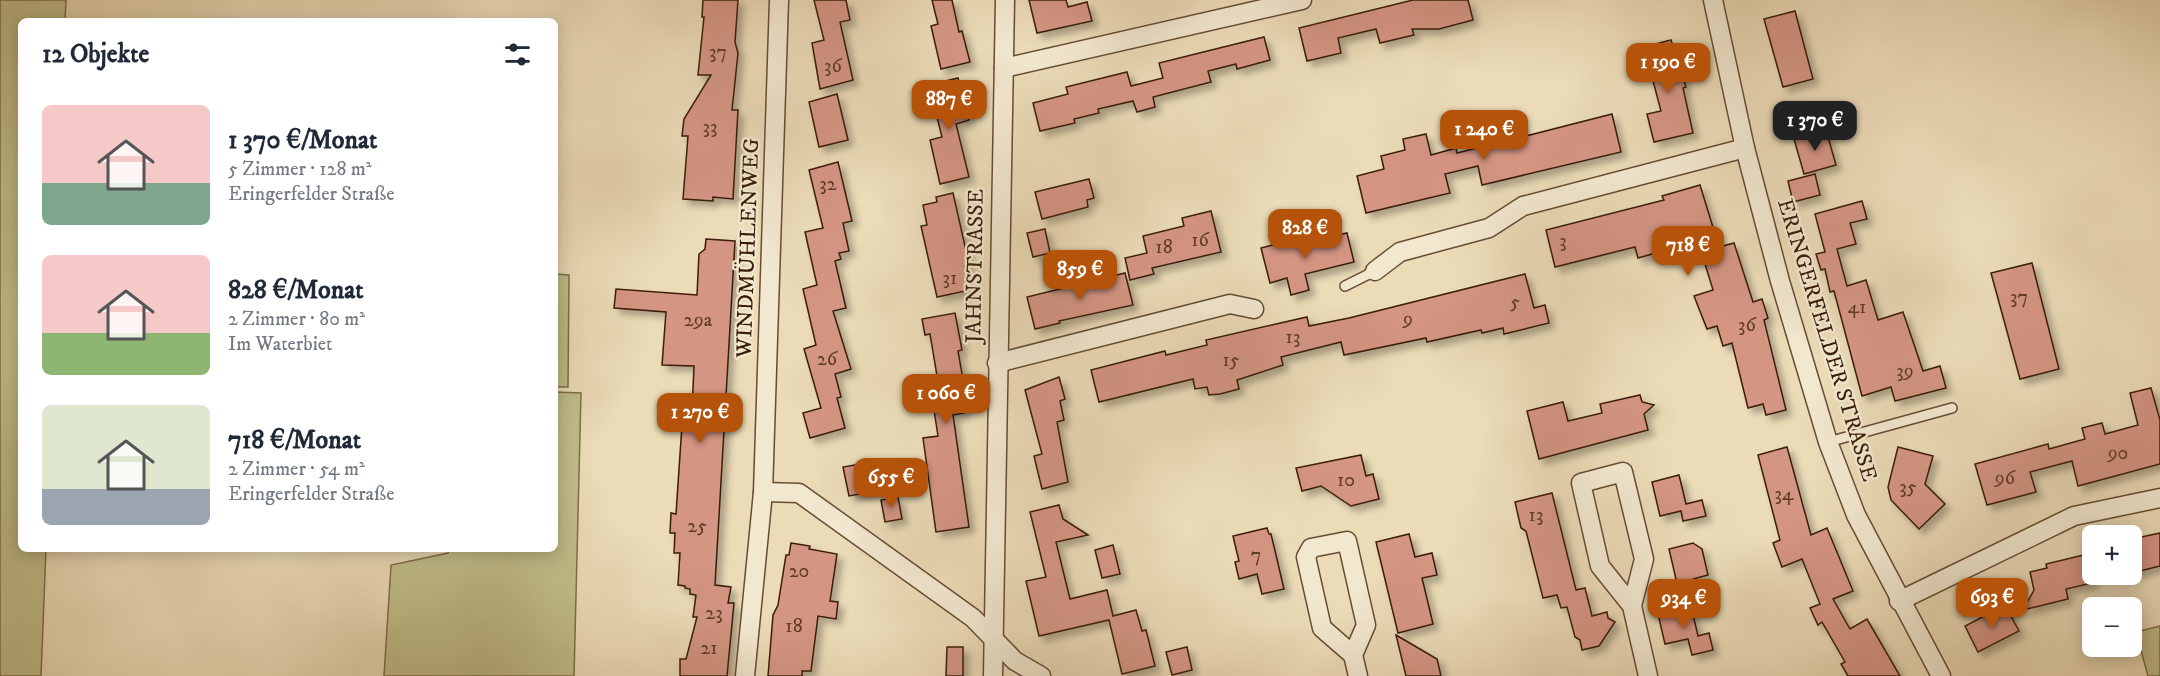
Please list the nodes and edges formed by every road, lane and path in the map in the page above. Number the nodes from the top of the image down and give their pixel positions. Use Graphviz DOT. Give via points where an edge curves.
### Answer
graph roads {
  1 [pos="779,0"];
  2 [pos="1005,0"];
  3 [pos="1302,0"];
  4 [pos="1713,0"];
  5 [pos="1004,68"];
  6 [pos="1745,148"];
  7 [pos="1375,271"];
  8 [pos="1345,286"];
  9 [pos="1254,309"];
  10 [pos="997,363"];
  11 [pos="1952,408"];
  12 [pos="1828,442"];
  13 [pos="763,492"];
  14 [pos="2160,498"];
  15 [pos="1899,601"];
  16 [pos="1632,606"];
  17 [pos="993,638"];
  18 [pos="1353,655"];
  19 [pos="745,676"];
  20 [pos="993,676"];
  21 [pos="1041,676"];
  22 [pos="1358,676"];
  23 [pos="1648,676"];
  24 [pos="1941,676"];
  1 -- 13 [label="street, WINDMÜHLENWEG"];
  2 -- 5 [label="street, JAHNSTRASSE"];
  3 -- 5 [label="street"];
  4 -- 6 [label="street, ERINGERFELDER STRASSE"];
  5 -- 10 [label="street, JAHNSTRASSE"];
  6 -- 7 [label="street" via="1523,206 1489,228 1400,252"];
  6 -- 12 [label="street, ERINGERFELDER STRASSE"];
  7 -- 8 [label="lane"];
  9 -- 10 [label="street" via="1230,304"];
  10 -- 17 [label="street, JAHNSTRASSE"];
  11 -- 12 [label="lane"];
  12 -- 15 [label="street, ERINGERFELDER STRASSE" via="1856,515"];
  13 -- 17 [label="street" via="799,493 973,618"];
  13 -- 19 [label="street, WINDMÜHLENWEG"];
  14 -- 15 [label="street" via="2074,516"];
  15 -- 24 [label="street, ERINGERFELDER STRASSE"];
  16 -- 16 [label="street" via="1644,559 1623,472 1581,483 1600,566"];
  16 -- 23 [label="street"];
  17 -- 20 [label="street, JAHNSTRASSE"];
  17 -- 21 [label="street" via="1015,662"];
  18 -- 18 [label="street" via="1322,628 1306,556 1311,548 1347,541 1366,625"];
  18 -- 22 [label="street"];
}
